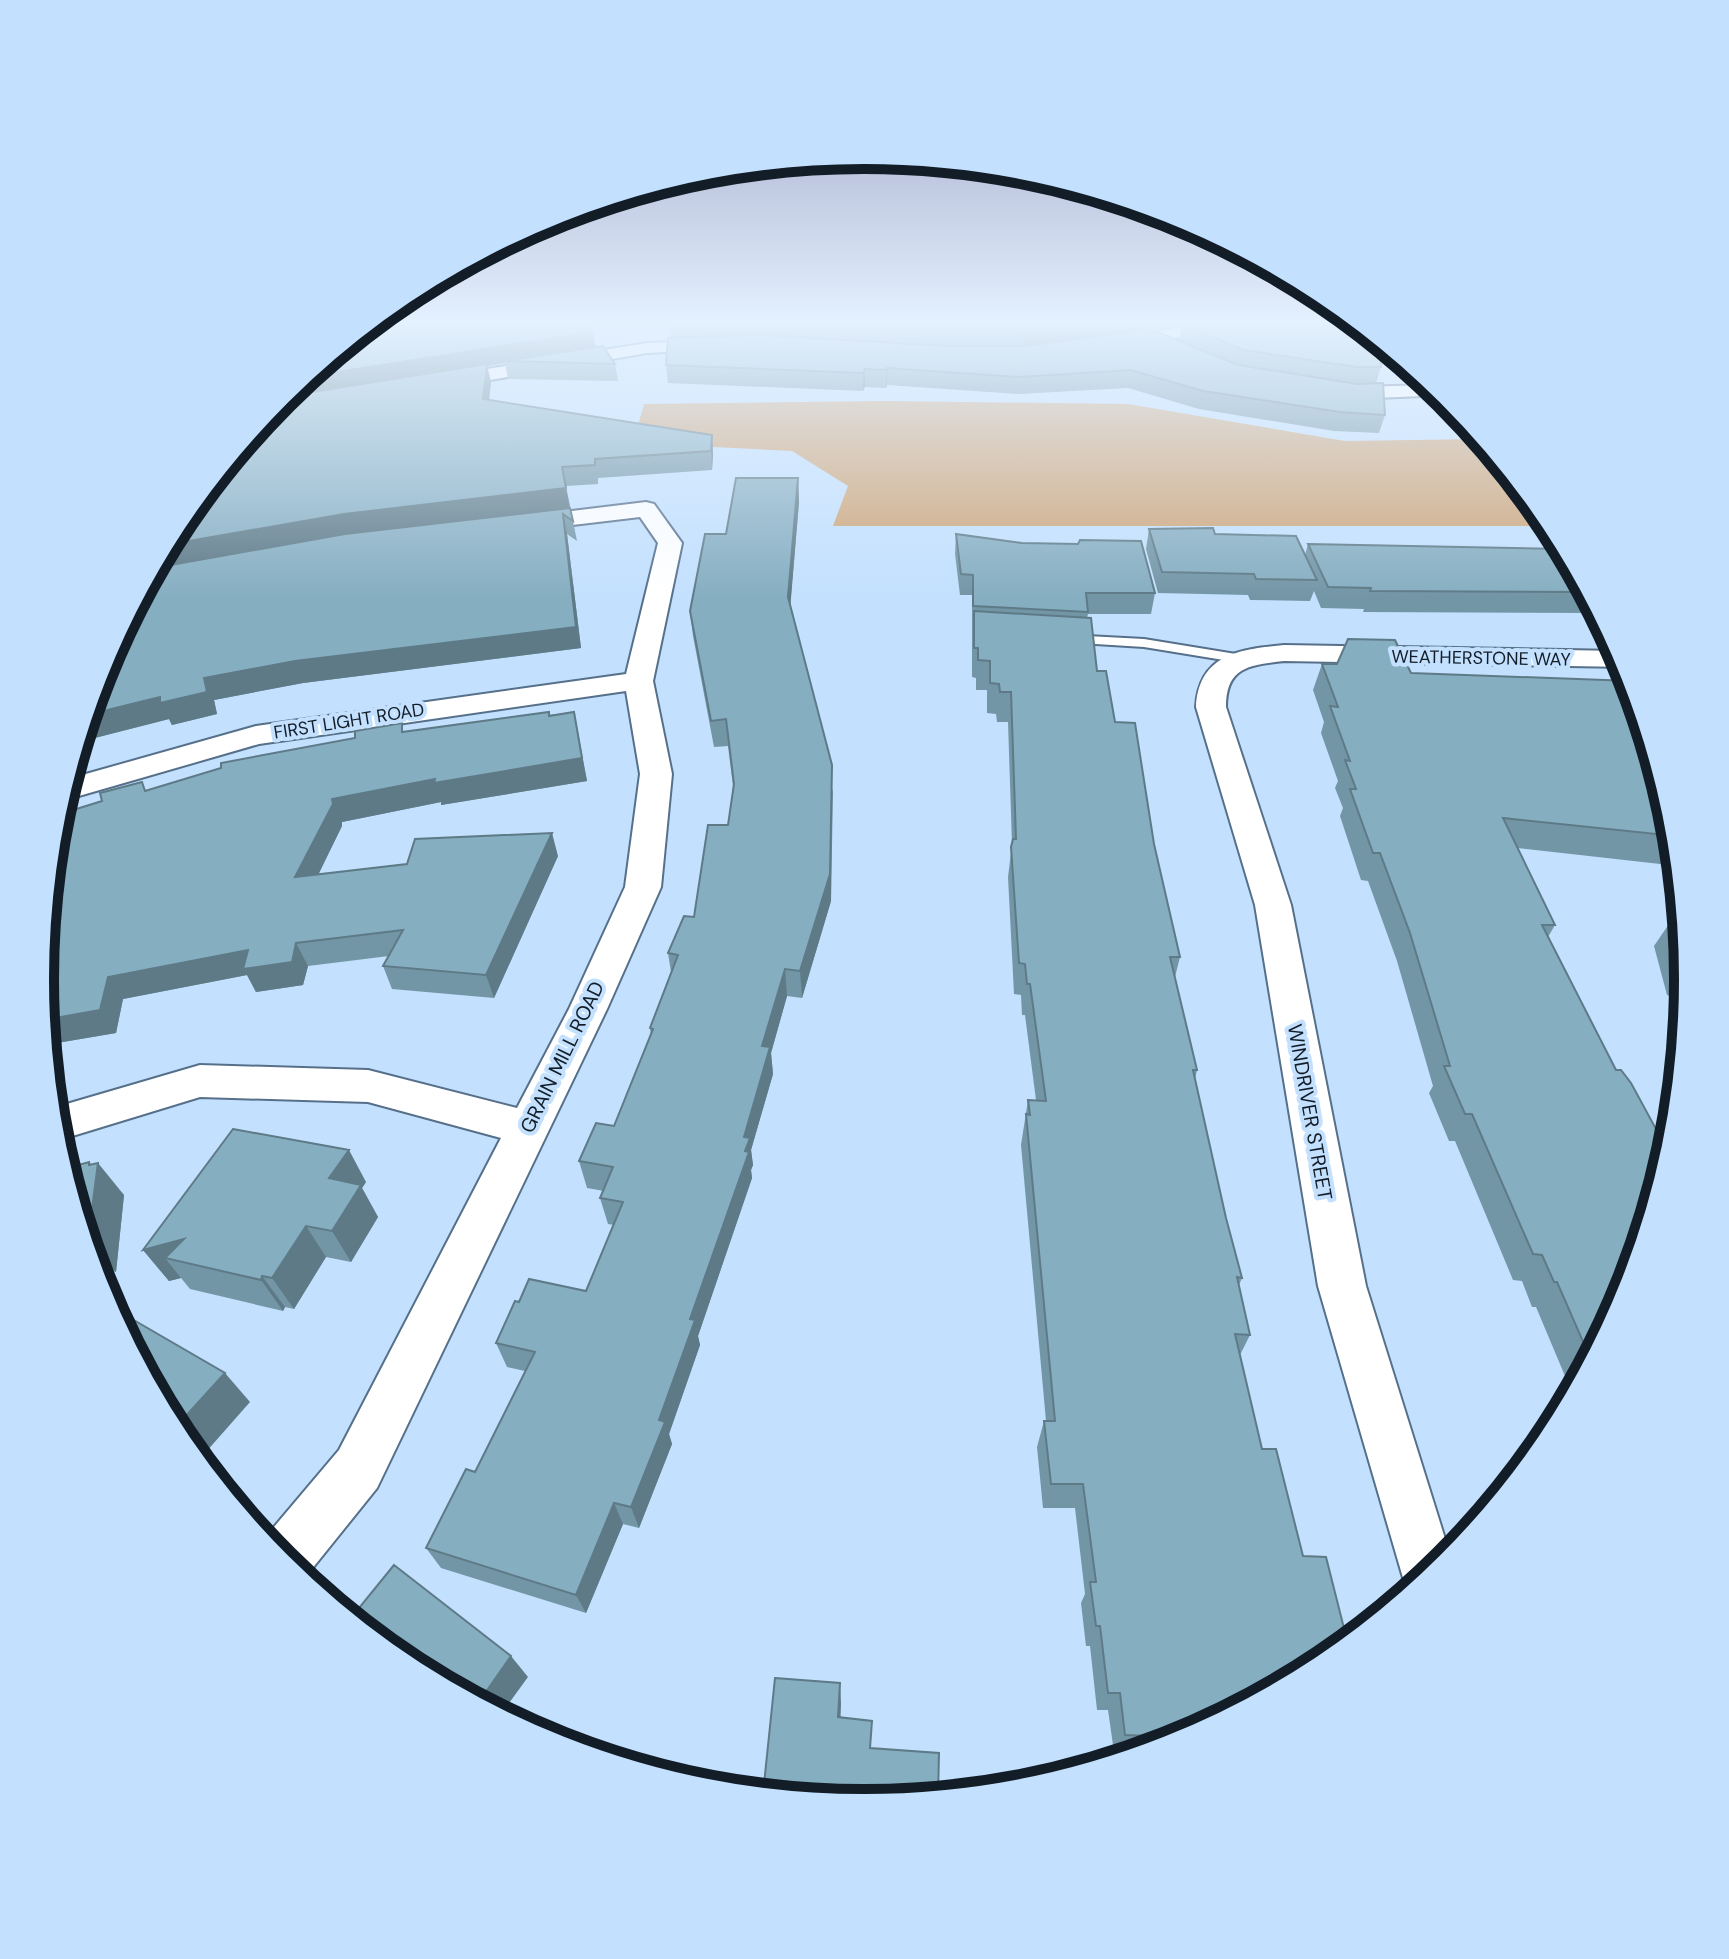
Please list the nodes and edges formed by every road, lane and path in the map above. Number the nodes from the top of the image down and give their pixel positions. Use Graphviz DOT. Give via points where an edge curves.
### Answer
graph roads {
  1 [pos="491,528"];
  2 [pos="1051,638"];
  3 [pos="1242,659"];
  4 [pos="1608,659"];
  5 [pos="639,681"];
  6 [pos="78,786"];
  7 [pos="67,1121"];
  8 [pos="527,1128"];
  9 [pos="290,1552"];
  10 [pos="1425,1565"];
  1 -- 5 [label="street, GRAIN MILL ROAD" via="646,509 670,543"];
  2 -- 3 [label="lane" via="1144,643"];
  3 -- 4 [label="street, WEATHERSTONE WAY" via="1284,653"];
  3 -- 10 [label="street, WINDRIVER STREET" via="1211,685 1211,707 1273,905 1342,1286"];
  5 -- 6 [label="street, FIRST LIGHT ROAD" via="256,735"];
  5 -- 8 [label="street, GRAIN MILL ROAD" via="656,774 643,887"];
  7 -- 8 [label="street" via="200,1081 368,1086"];
  8 -- 9 [label="street, GRAIN MILL ROAD" via="358,1469"];
}
